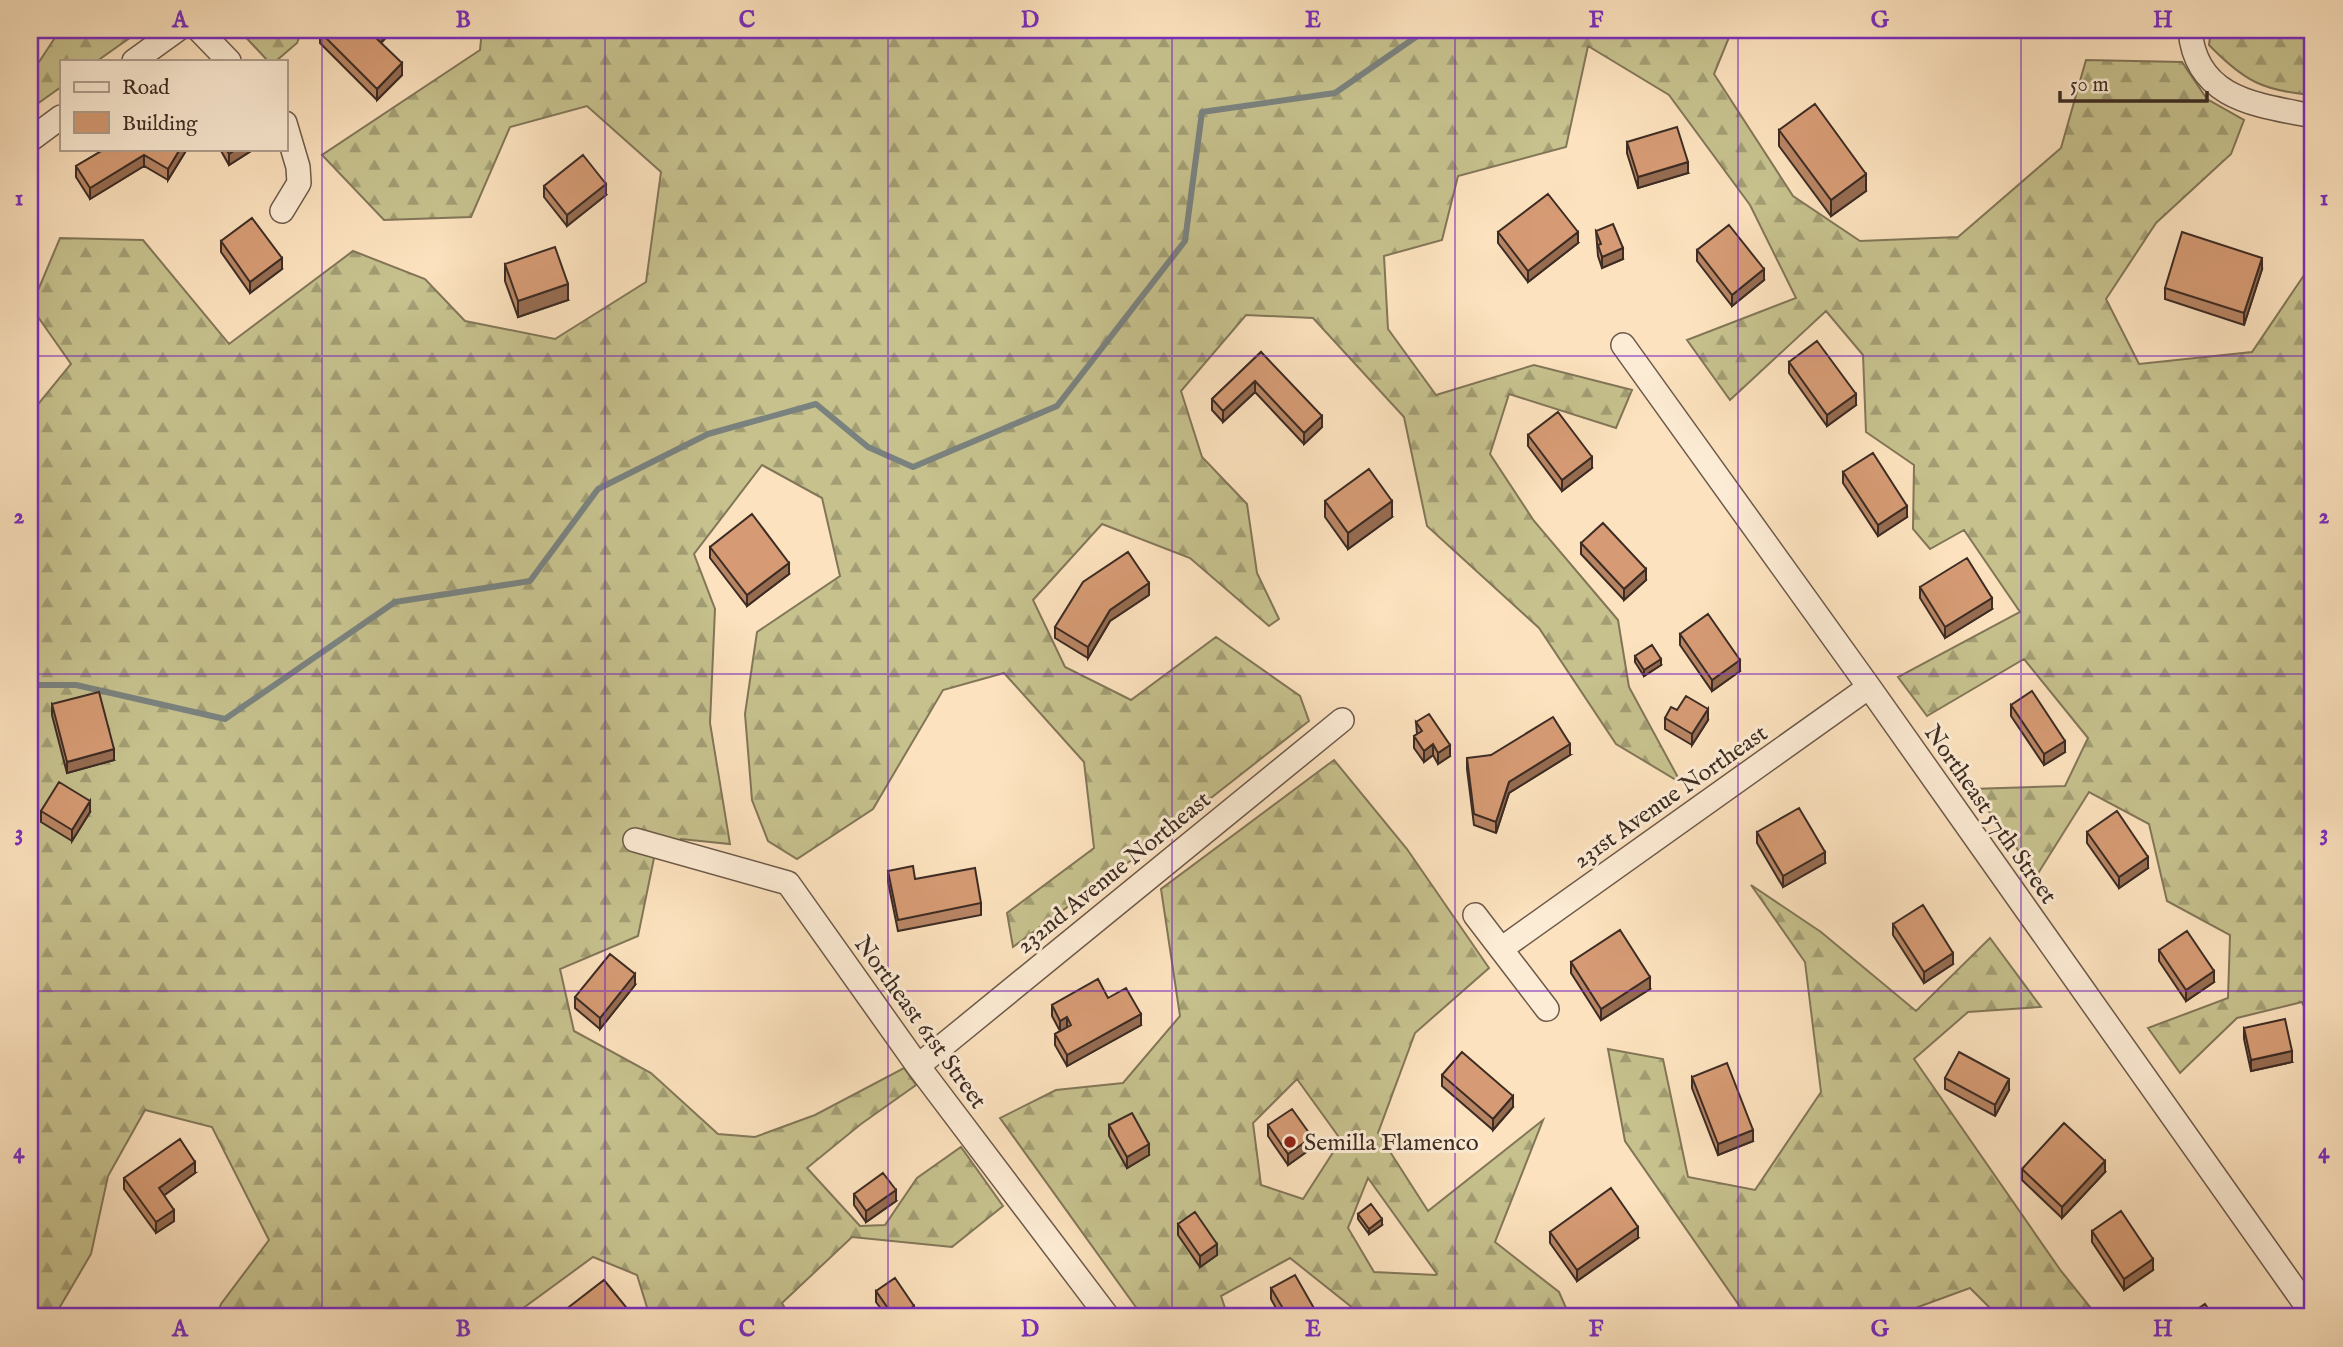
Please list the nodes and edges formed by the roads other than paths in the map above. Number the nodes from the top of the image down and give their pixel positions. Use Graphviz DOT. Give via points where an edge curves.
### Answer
graph roads {
  1 [pos="177,30"];
  2 [pos="199,30"];
  3 [pos="2190,30"];
  4 [pos="135,60"];
  5 [pos="228,60"];
  6 [pos="2313,116"];
  7 [pos="60,118"];
  8 [pos="287,130"];
  9 [pos="30,140"];
  10 [pos="282,211"];
  11 [pos="1623,345"];
  12 [pos="1869,687"];
  13 [pos="1342,720"];
  14 [pos="635,840"];
  15 [pos="1475,915"];
  16 [pos="1501,949"];
  17 [pos="1547,1009"];
  18 [pos="918,1066"];
  19 [pos="2313,1315"];
  20 [pos="1108,1317"];
  1 -- 4 [label="street"];
  2 -- 5 [label="street"];
  3 -- 6 [label="street" via="2192,48 2203,70 2223,91 2245,102"];
  7 -- 9 [label="street"];
  8 -- 10 [label="street" via="299,183"];
  11 -- 12 [label="street, Northeast 57th Street"];
  12 -- 16 [label="street, 231st Avenue Northeast"];
  12 -- 19 [label="street, Northeast 57th Street"];
  13 -- 18 [label="street, 232nd Avenue Northeast"];
  14 -- 18 [label="street, Northeast 61st Street" via="789,883"];
  15 -- 16 [label="street"];
  16 -- 17 [label="street"];
  18 -- 20 [label="street, Northeast 61st Street"];
}
